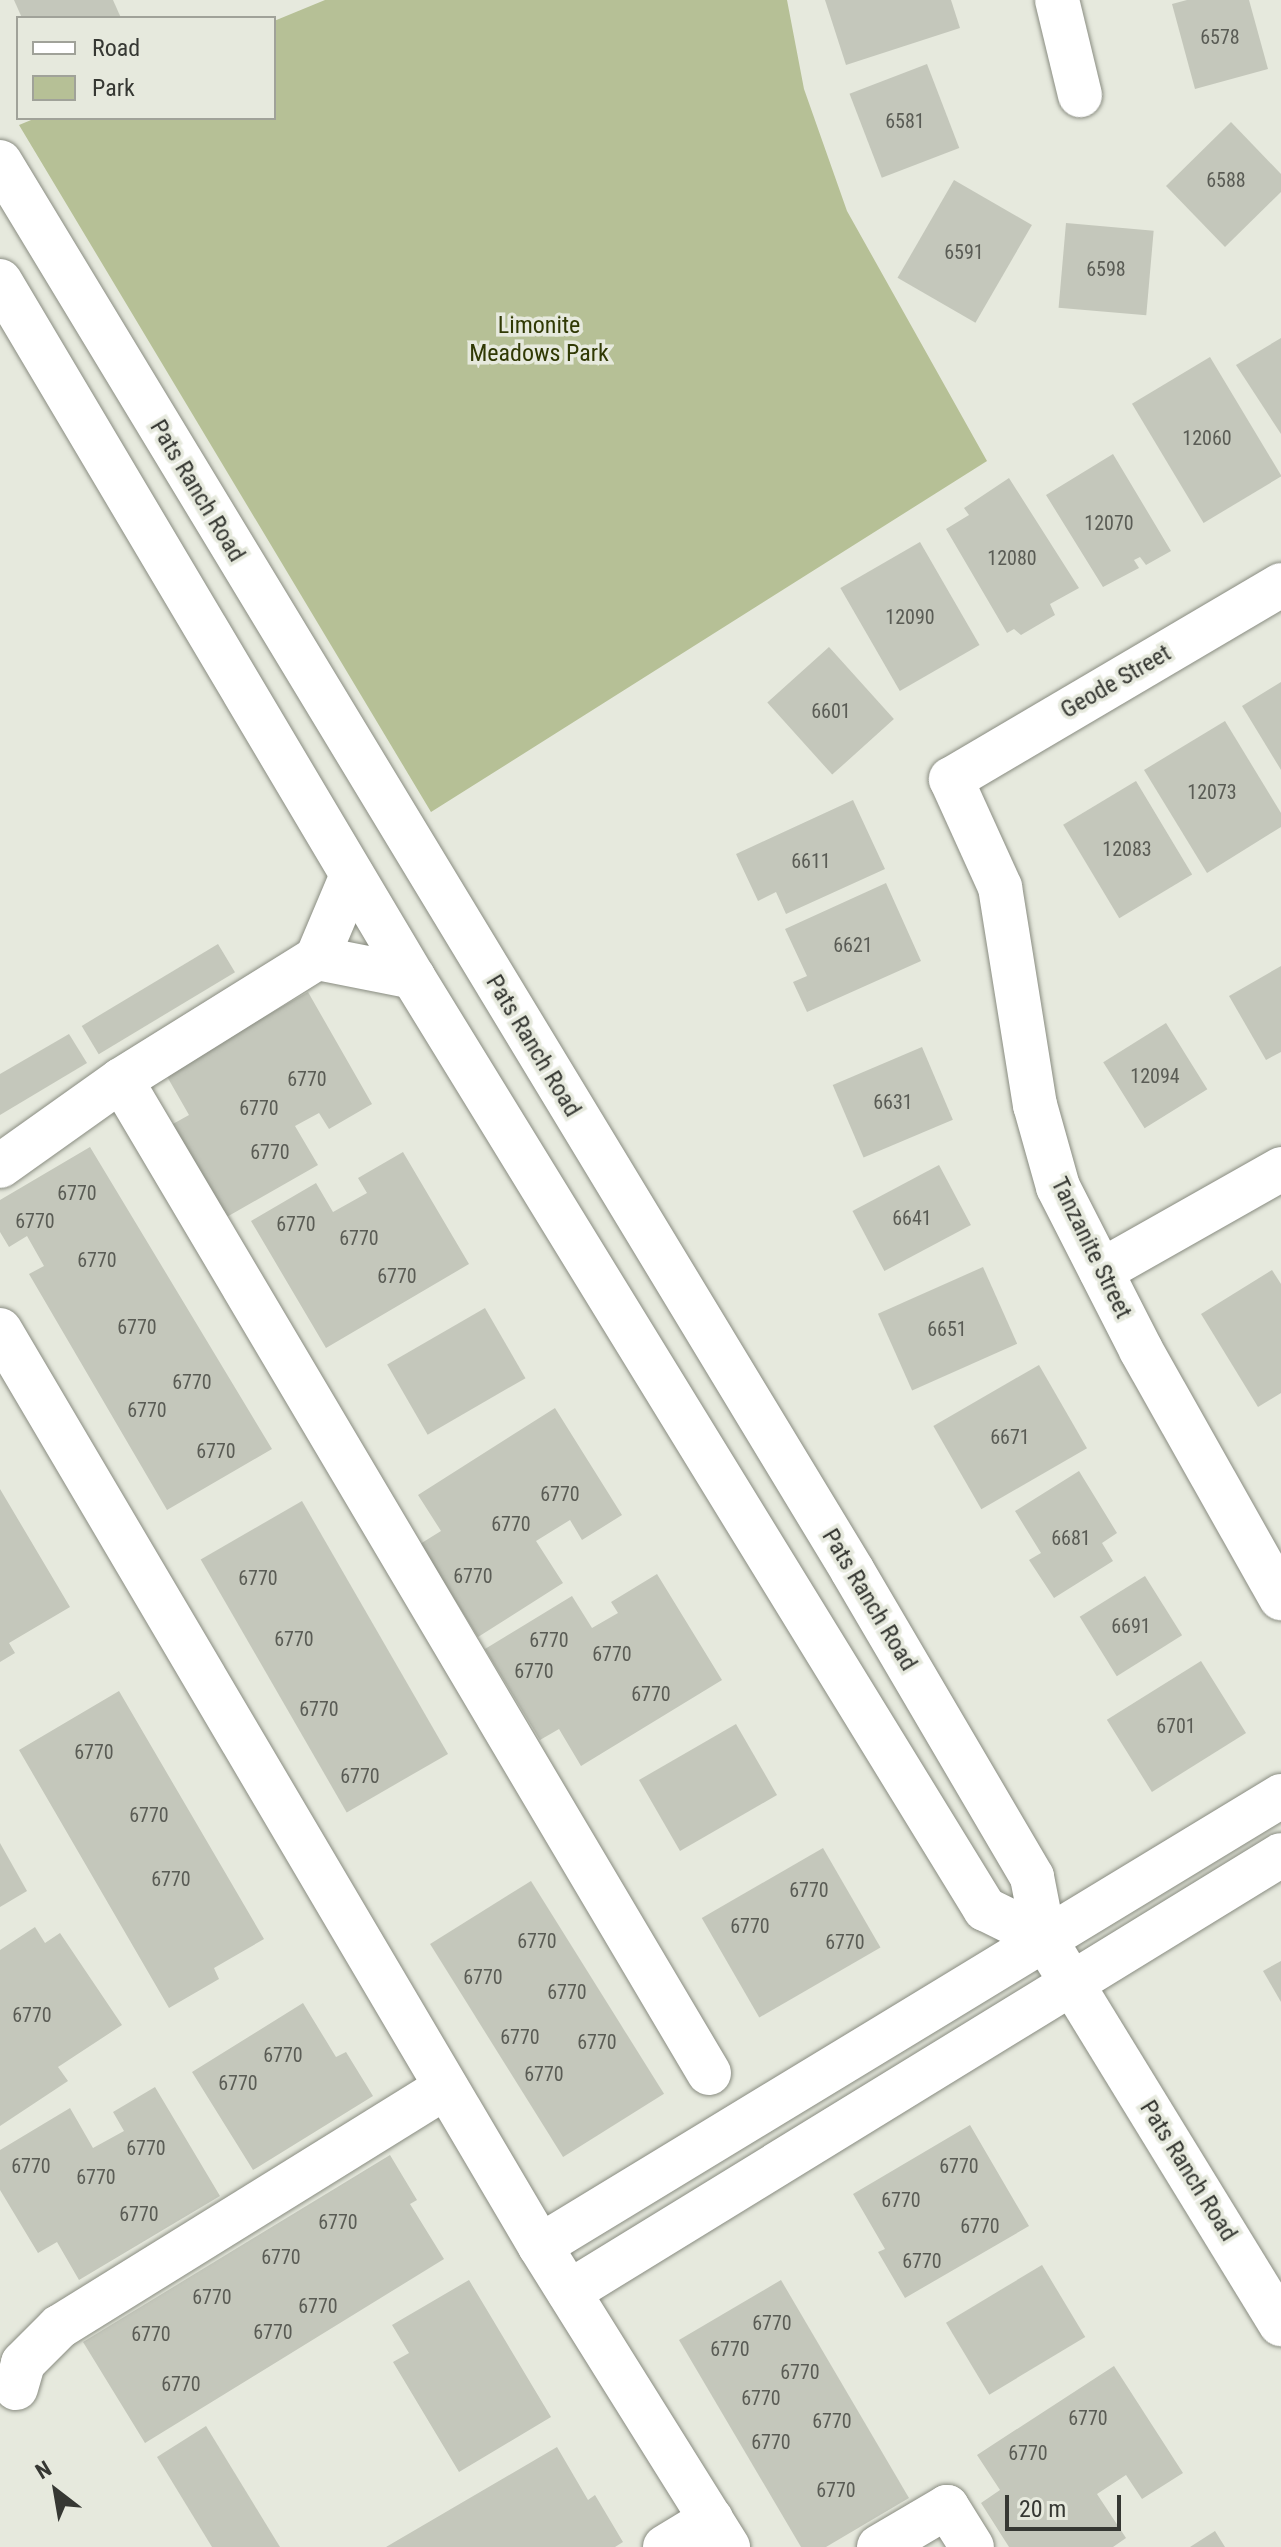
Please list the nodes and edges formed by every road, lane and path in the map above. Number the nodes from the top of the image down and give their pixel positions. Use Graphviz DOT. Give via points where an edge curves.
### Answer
graph roads {
  1 [pos="1057,0"];
  2 [pos="1080,95"];
  3 [pos="0,162"];
  4 [pos="0,281"];
  5 [pos="1281,585"];
  6 [pos="951,779"];
  7 [pos="352,875"];
  8 [pos="317,958"];
  9 [pos="413,977"];
  10 [pos="121,1080"];
  11 [pos="0,1166"];
  12 [pos="1281,1169"];
  13 [pos="1101,1271"];
  14 [pos="0,1330"];
  15 [pos="1281,1598"];
  16 [pos="1281,1796"];
  17 [pos="1281,1855"];
  18 [pos="1044,1938"];
  19 [pos="1071,1982"];
  20 [pos="709,2073"];
  21 [pos="446,2087"];
  22 [pos="734,2128"];
  23 [pos="762,2173"];
  24 [pos="540,2246"];
  25 [pos="569,2292"];
  26 [pos="1281,2324"];
  27 [pos="16,2388"];
  28 [pos="719,2533"];
  29 [pos="665,2547"];
  30 [pos="879,2547"];
  31 [pos="972,2547"];
  1 -- 2 [label="street"];
  3 -- 18 [label="street, Pats Ranch Road" via="852,1570 1032,1877"];
  4 -- 7 [label="street"];
  5 -- 6 [label="street, Geode Street"];
  6 -- 13 [label="street, Tanzanite Street" via="1000,887 1035,1105 1058,1187"];
  7 -- 8 [label="street"];
  7 -- 9 [label="street"];
  8 -- 9 [label="street"];
  8 -- 10 [label="street"];
  9 -- 18 [label="street" via="985,1909"];
  10 -- 11 [label="street"];
  10 -- 20 [label="street"];
  12 -- 13 [label="street"];
  13 -- 15 [label="street, Tanzanite Street"];
  14 -- 21 [label="street"];
  16 -- 18 [label="street"];
  17 -- 19 [label="street"];
  18 -- 19 [label="street, Pats Ranch Road"];
  18 -- 22 [label="street"];
  19 -- 23 [label="street"];
  19 -- 26 [label="street, Pats Ranch Road"];
  21 -- 24 [label="street"];
  21 -- 27 [label="street" via="59,2327 23,2363"];
  22 -- 23 [label="street"];
  22 -- 24 [label="street"];
  23 -- 25 [label="street"];
  24 -- 25 [label="street"];
  25 -- 28 [label="street"];
  28 -- 29 [label="street"];
  30 -- 31 [label="street" via="947,2507"];
}
